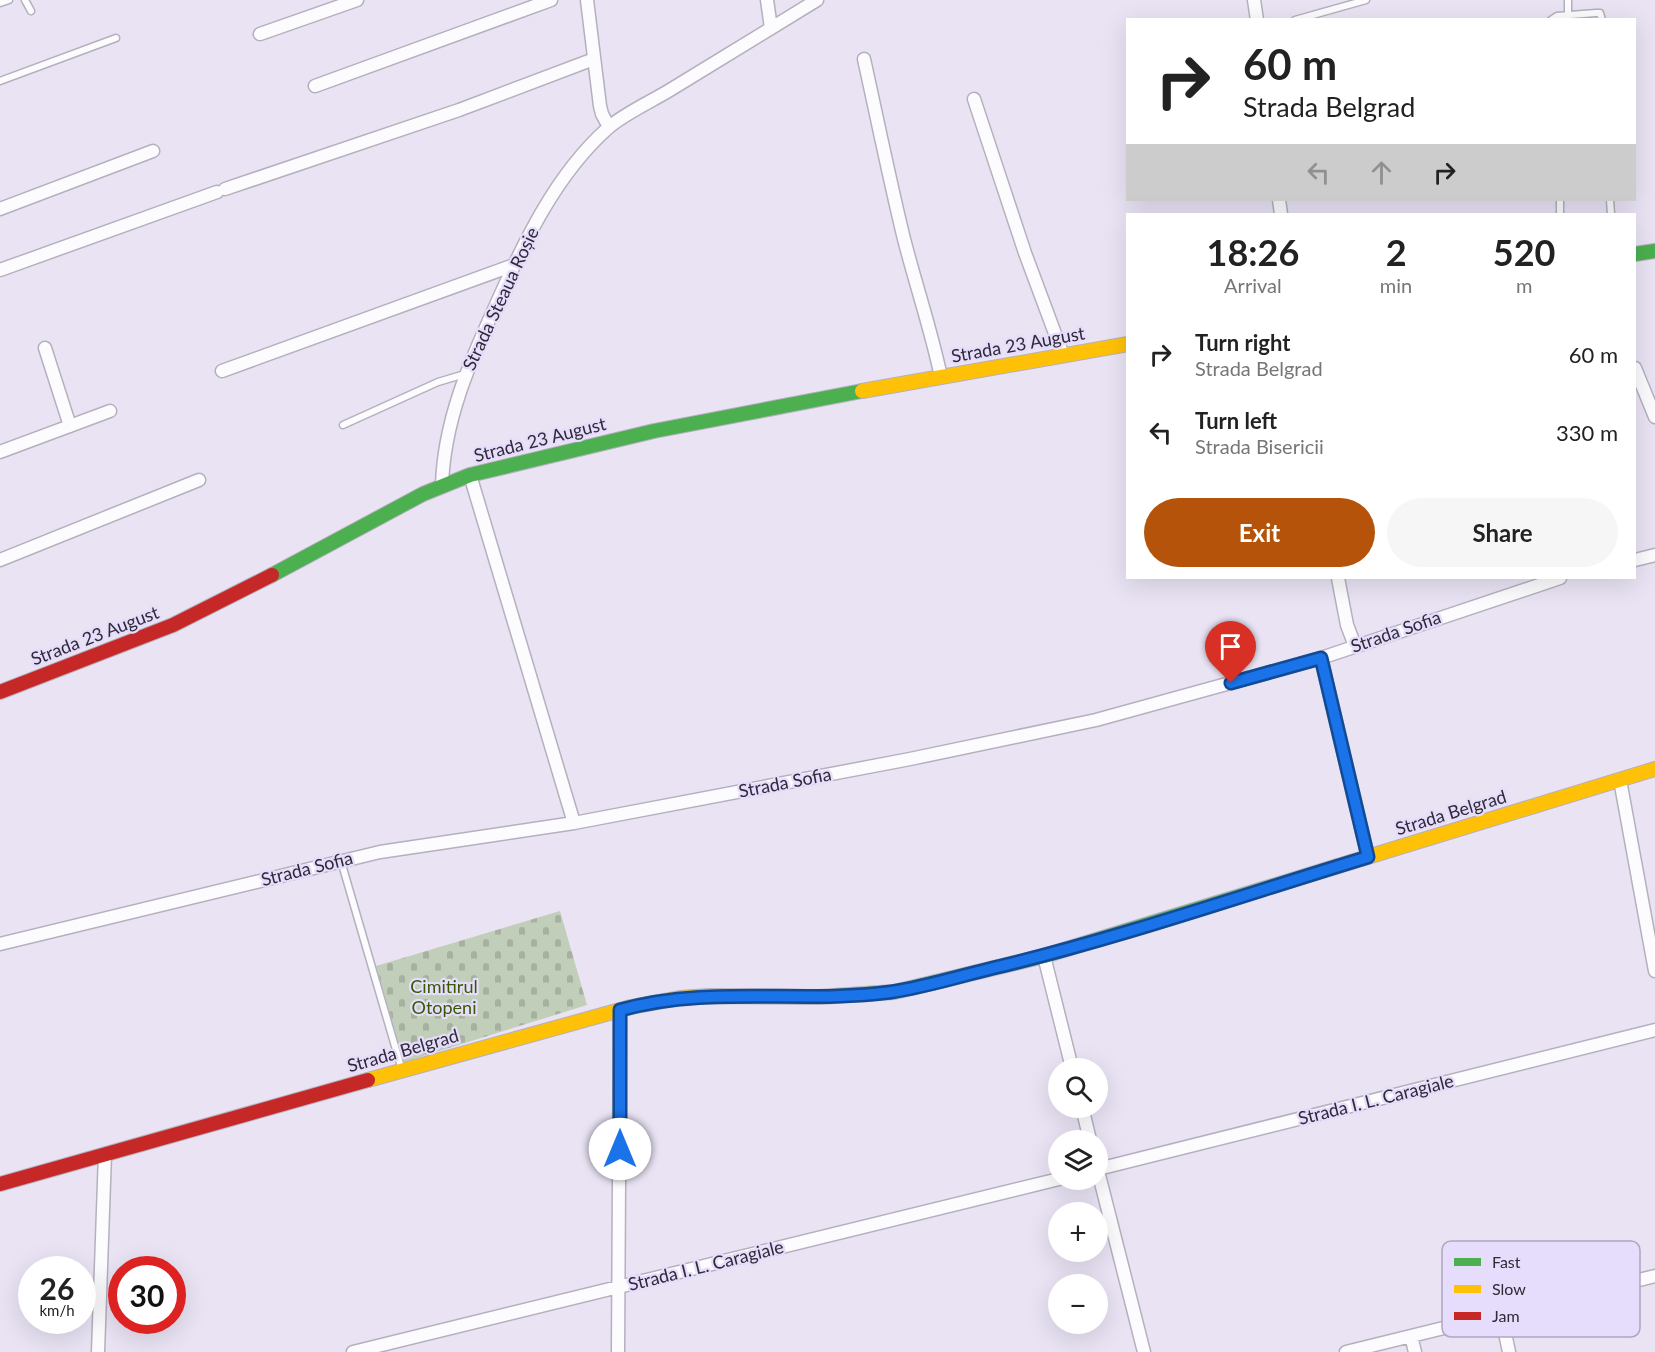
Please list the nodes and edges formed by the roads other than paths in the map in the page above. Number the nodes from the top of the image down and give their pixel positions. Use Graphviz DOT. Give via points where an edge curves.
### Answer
graph roads {
  1 [pos="9,0"];
  2 [pos="25,0"];
  3 [pos="357,0"];
  4 [pos="551,0"];
  5 [pos="587,0"];
  6 [pos="767,0"];
  7 [pos="817,0"];
  8 [pos="1254,0"];
  9 [pos="1366,0"];
  10 [pos="1568,0"];
  11 [pos="0,3"];
  12 [pos="31,11"];
  13 [pos="1568,15"];
  14 [pos="1257,18"];
  15 [pos="1302,18"];
  16 [pos="1554,18"];
  17 [pos="1601,18"];
  18 [pos="771,28"];
  19 [pos="260,34"];
  20 [pos="116,38"];
  21 [pos="594,59"];
  22 [pos="864,59"];
  23 [pos="0,81"];
  24 [pos="315,86"];
  25 [pos="974,99"];
  26 [pos="609,127"];
  27 [pos="153,151"];
  28 [pos="0,209"];
  29 [pos="1655,251"];
  30 [pos="1636,254"];
  31 [pos="514,265"];
  32 [pos="0,270"];
  33 [pos="1126,344"];
  34 [pos="45,348"];
  35 [pos="1064,356"];
  36 [pos="1636,370"];
  37 [pos="222,371"];
  38 [pos="465,374"];
  39 [pos="941,377"];
  40 [pos="110,411"];
  41 [pos="1655,417"];
  42 [pos="343,425"];
  43 [pos="70,426"];
  44 [pos="0,452"];
  45 [pos="470,475"];
  46 [pos="199,480"];
  47 [pos="442,485"];
  48 [pos="1655,555"];
  49 [pos="0,560"];
  50 [pos="1636,560"];
  51 [pos="1338,579"];
  52 [pos="1557,579"];
  53 [pos="1355,646"];
  54 [pos="1321,658"];
  55 [pos="0,692"];
  56 [pos="1655,769"];
  57 [pos="1620,780"];
  58 [pos="574,823"];
  59 [pos="1368,857"];
  60 [pos="340,860"];
  61 [pos="0,944"];
  62 [pos="1044,956"];
  63 [pos="1655,971"];
  64 [pos="620,1010"];
  65 [pos="1655,1030"];
  66 [pos="1070,1058"];
  67 [pos="402,1070"];
  68 [pos="105,1154"];
  69 [pos="1108,1167"];
  70 [pos="1048,1182"];
  71 [pos="0,1184"];
  72 [pos="1103,1190"];
  73 [pos="1655,1276"];
  74 [pos="1640,1280"];
  75 [pos="619,1288"];
  76 [pos="1442,1328"];
  77 [pos="1411,1336"];
  78 [pos="1506,1337"];
  79 [pos="98,1352"];
  80 [pos="353,1352"];
  81 [pos="618,1352"];
  82 [pos="1144,1352"];
  83 [pos="1346,1352"];
  84 [pos="1415,1352"];
  85 [pos="1509,1352"];
  1 -- 11 [label="lane"];
  2 -- 12 [label="lane"];
  3 -- 19 [label="street"];
  4 -- 24 [label="street"];
  5 -- 21 [label="street"];
  6 -- 18 [label="street"];
  7 -- 18 [label="street, Strada Steaua Roșie"];
  8 -- 14 [label="street"];
  9 -- 15 [label="lane"];
  10 -- 13 [label="lane"];
  13 -- 16 [label="lane"];
  13 -- 17 [label="lane" via="1600,13"];
  18 -- 26 [label="street, Strada Steaua Roșie"];
  20 -- 23 [label="lane"];
  21 -- 26 [label="street" via="602,114"];
  21 -- 32 [label="street"];
  22 -- 39 [label="street" via="903,234"];
  25 -- 35 [label="street"];
  26 -- 31 [label="street, Strada Steaua Roșie" via="565,178"];
  27 -- 28 [label="street"];
  29 -- 30 [label="street"];
  31 -- 37 [label="street"];
  31 -- 38 [label="street, Strada Steaua Roșie"];
  33 -- 35 [label="street, Strada 23 August"];
  34 -- 43 [label="street"];
  35 -- 39 [label="street, Strada 23 August"];
  36 -- 41 [label="street"];
  38 -- 42 [label="lane" via="438,382"];
  38 -- 47 [label="street, Strada Steaua Roșie" via="445,451"];
  39 -- 45 [label="street, Strada 23 August" via="654,431"];
  40 -- 43 [label="street"];
  43 -- 44 [label="street"];
  45 -- 47 [label="street, Strada 23 August"];
  45 -- 58 [label="street"];
  46 -- 49 [label="street"];
  47 -- 55 [label="street, Strada 23 August" via="173,625"];
  48 -- 50 [label="street"];
  51 -- 53 [label="street"];
  52 -- 53 [label="street, Strada Sofia"];
  53 -- 54 [label="street, Strada Sofia"];
  54 -- 58 [label="street, Strada Sofia" via="1096,720"];
  54 -- 59 [label="street"];
  56 -- 57 [label="street, Strada Belgrad"];
  57 -- 59 [label="street, Strada Belgrad"];
  57 -- 63 [label="street"];
  58 -- 60 [label="street, Strada Sofia"];
  59 -- 62 [label="street, Strada Belgrad"];
  60 -- 61 [label="street, Strada Sofia"];
  60 -- 67 [label="lane"];
  62 -- 64 [label="street, Strada Belgrad" via="894,992 807,998 699,996"];
  62 -- 66 [label="street"];
  64 -- 67 [label="street, Strada Belgrad"];
  64 -- 75 [label="street"];
  65 -- 69 [label="street, Strada I. L. Caragiale"];
  67 -- 68 [label="street, Strada Belgrad"];
  68 -- 71 [label="street, Strada Belgrad"];
  68 -- 79 [label="street"];
  70 -- 75 [label="street, Strada I. L. Caragiale"];
  72 -- 82 [label="street"];
  73 -- 74 [label="street"];
  75 -- 80 [label="street, Strada I. L. Caragiale"];
  75 -- 81 [label="street"];
  76 -- 77 [label="street"];
  77 -- 83 [label="street"];
  77 -- 84 [label="street"];
  78 -- 85 [label="street"];
}
